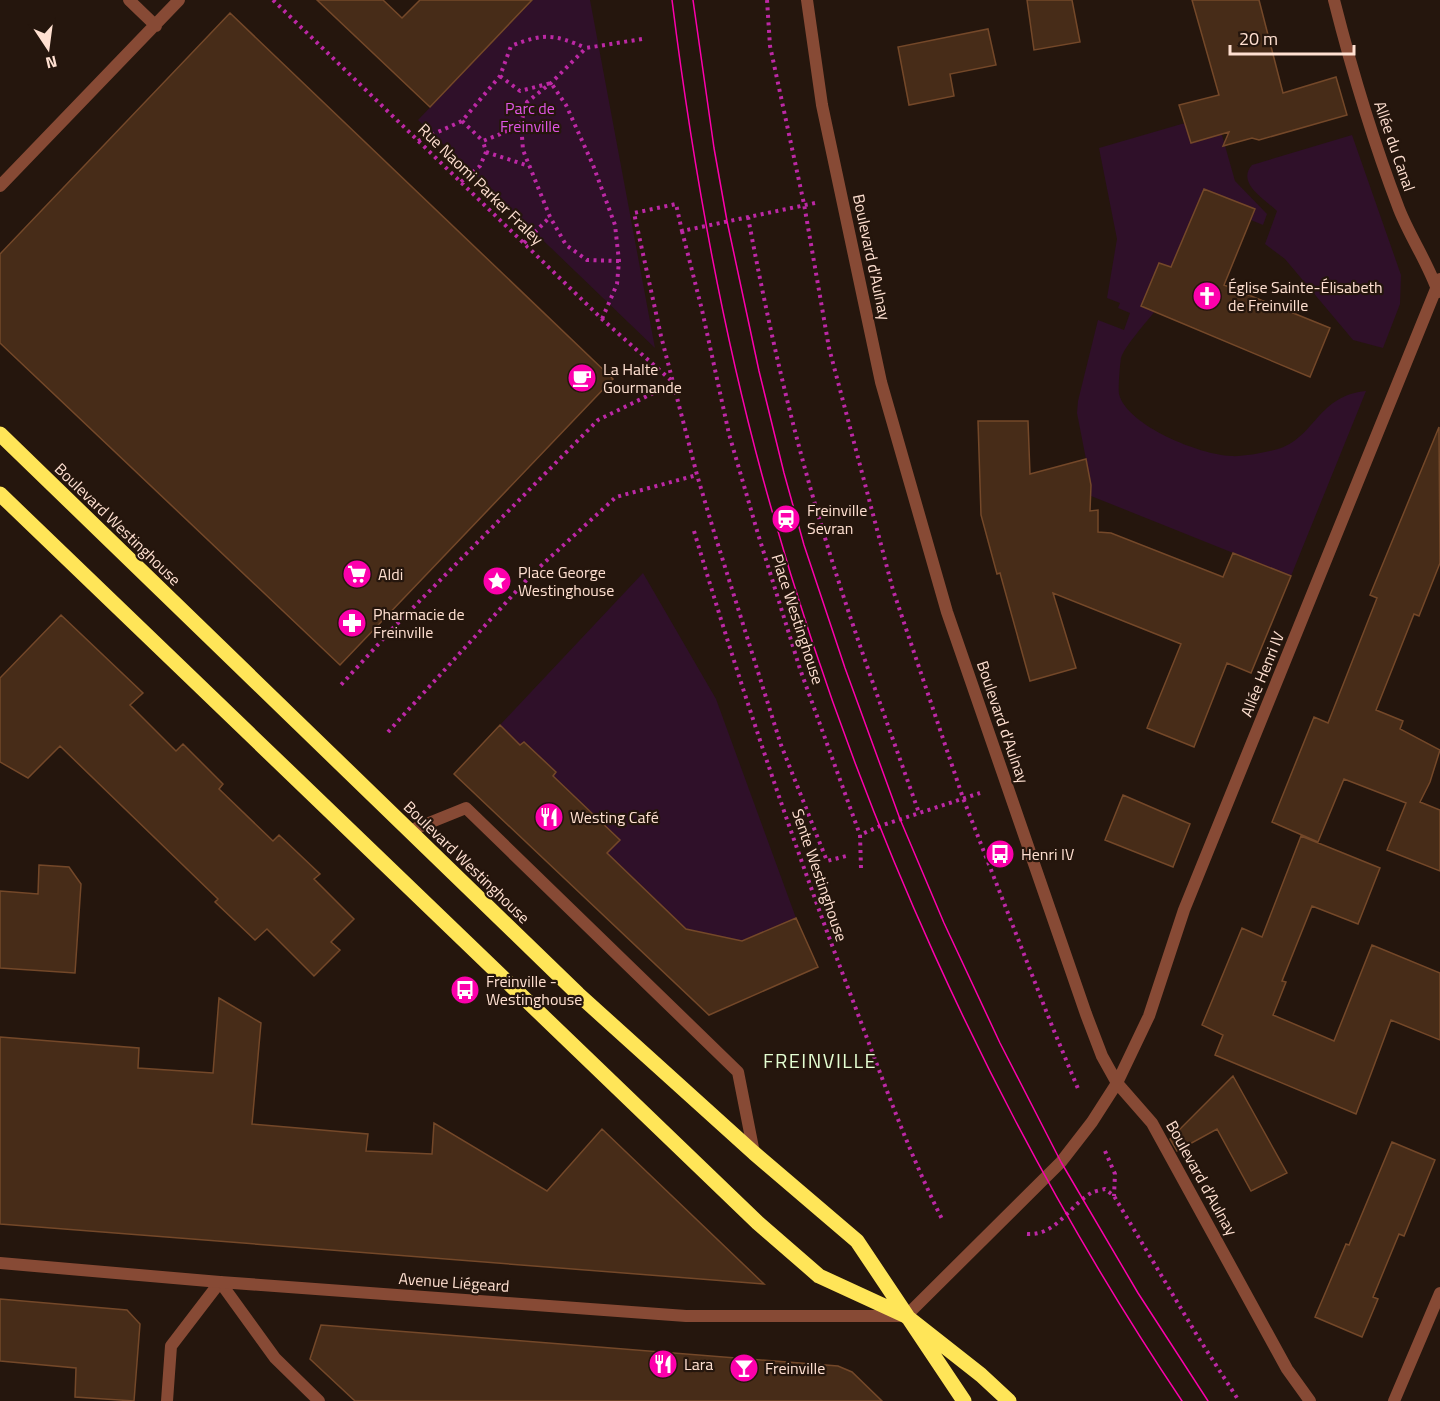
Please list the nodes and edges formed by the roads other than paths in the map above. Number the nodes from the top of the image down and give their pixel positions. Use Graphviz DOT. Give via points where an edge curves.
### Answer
graph roads {
  1 [pos="129,0"];
  2 [pos="179,0"];
  3 [pos="807,0"];
  4 [pos="1334,0"];
  5 [pos="156,26"];
  6 [pos="0,186"];
  7 [pos="1439,287"];
  8 [pos="0,434"];
  9 [pos="0,494"];
  10 [pos="409,831"];
  11 [pos="1116,1083"];
  12 [pos="754,1153"];
  13 [pos="0,1263"];
  14 [pos="220,1282"];
  15 [pos="1440,1293"];
  16 [pos="906,1316"];
  17 [pos="167,1401"];
  18 [pos="320,1401"];
  19 [pos="964,1401"];
  20 [pos="1009,1401"];
  21 [pos="1310,1401"];
  22 [pos="1394,1401"];
  1 -- 5 [label="street"];
  2 -- 5 [label="street"];
  3 -- 11 [label="street, Boulevard d'Aulnay" via="822,105 881,382 947,612 1086,1014"];
  4 -- 7 [label="street, Allée du Canal" via="1352,71 1400,212"];
  5 -- 6 [label="street"];
  7 -- 11 [label="street, Allée Henri IV" via="1184,910 1149,1016"];
  8 -- 10 [label="main road, Boulevard Westinghouse"];
  9 -- 16 [label="main road, Boulevard Westinghouse" via="758,1224 819,1276"];
  10 -- 12 [label="main road, Boulevard Westinghouse" via="578,994"];
  10 -- 12 [label="street" via="466,808 738,1072"];
  11 -- 16 [label="street, Allée Henri IV" via="1061,1162"];
  11 -- 21 [label="street, Boulevard d'Aulnay" via="1152,1123 1287,1369"];
  12 -- 16 [label="main road, Boulevard Westinghouse" via="857,1242"];
  13 -- 14 [label="street, Avenue Liégeard"];
  14 -- 16 [label="street, Avenue Liégeard" via="686,1316"];
  14 -- 17 [label="street" via="171,1346"];
  14 -- 18 [label="street" via="275,1358"];
  15 -- 22 [label="street"];
  16 -- 19 [label="main road, Boulevard Westinghouse"];
  16 -- 20 [label="main road, Boulevard Westinghouse"];
}
